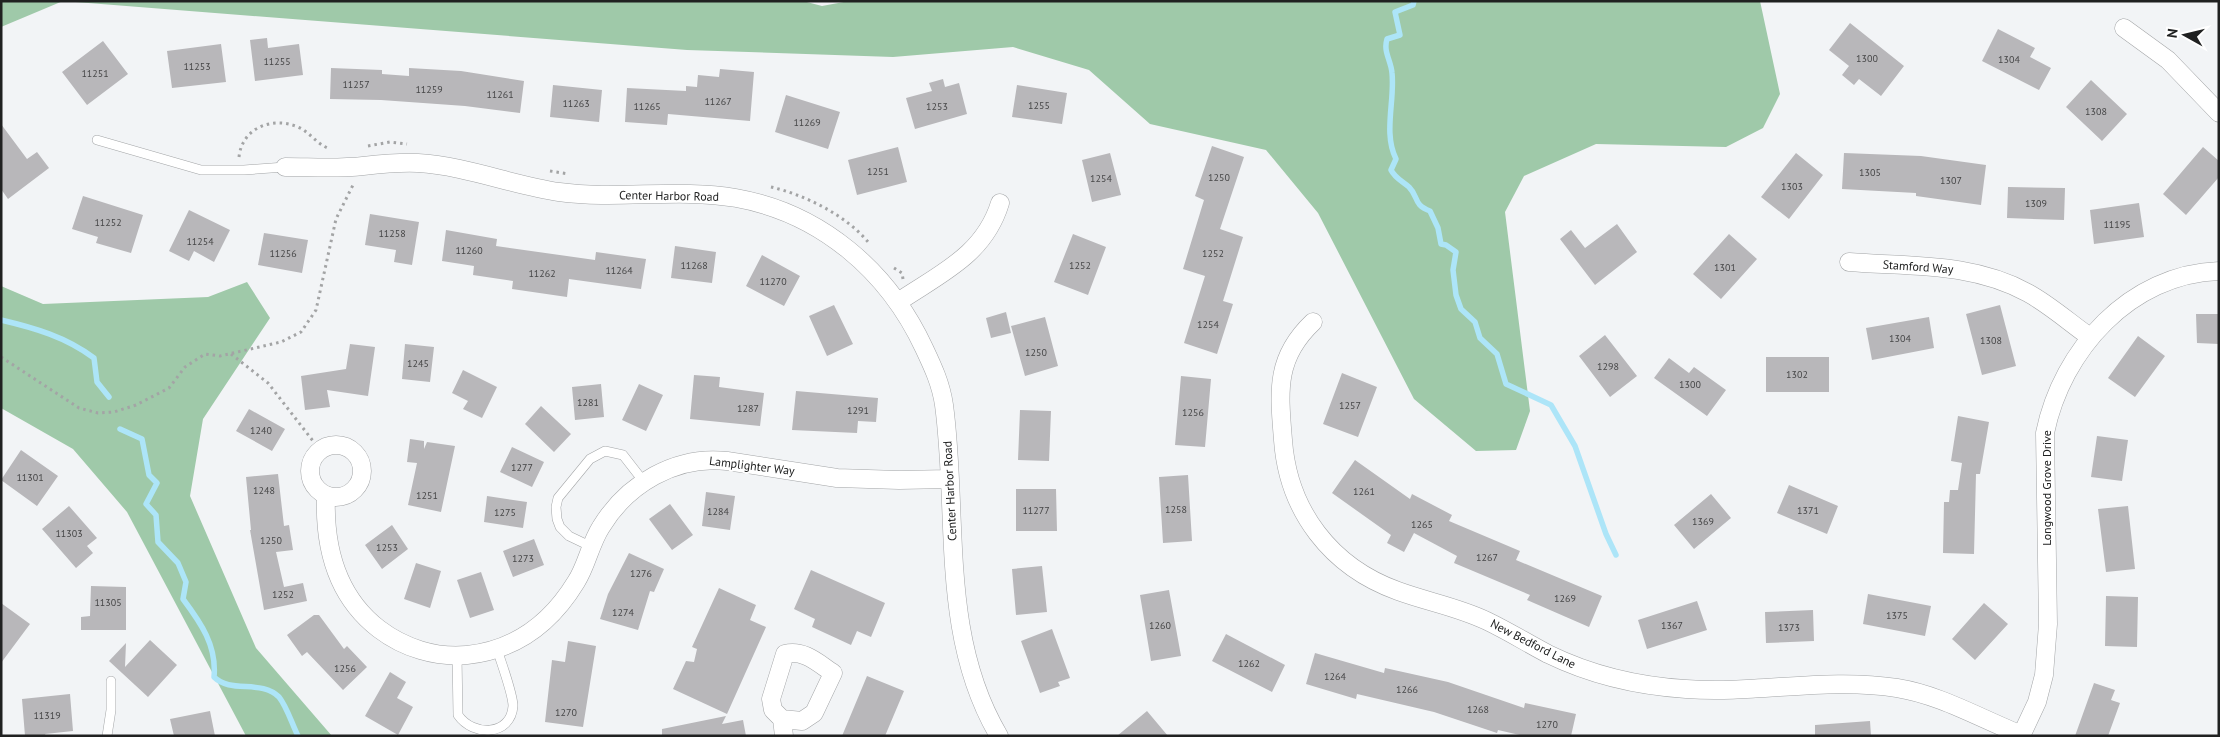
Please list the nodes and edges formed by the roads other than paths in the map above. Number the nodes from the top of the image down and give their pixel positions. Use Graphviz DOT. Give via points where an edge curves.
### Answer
graph roads {
  1 [pos="2124,28"];
  2 [pos="2219,113"];
  3 [pos="97,140"];
  4 [pos="285,167"];
  5 [pos="1000,203"];
  6 [pos="1849,262"];
  7 [pos="2219,271"];
  8 [pos="898,302"];
  9 [pos="1313,322"];
  10 [pos="2090,337"];
  11 [pos="949,479"];
  12 [pos="644,482"];
  13 [pos="326,495"];
  14 [pos="592,547"];
  15 [pos="497,649"];
  16 [pos="457,656"];
  17 [pos="111,681"];
  18 [pos="2022,735"];
  19 [pos="107,736"];
  20 [pos="999,736"];
  1 -- 2 [label="street" via="2168,60"];
  3 -- 4 [label="lane" via="201,170"];
  4 -- 8 [label="street, Center Harbor Road" via="418,163 450,167 559,192 604,196 705,194 737,198 797,217 824,232 877,275"];
  5 -- 8 [label="street" via="986,237 972,252"];
  6 -- 10 [label="street, Stamford Way" via="1942,267 1995,278 2029,293"];
  7 -- 10 [label="street, Longwood Grove Drive" via="2178,276 2154,286 2130,300"];
  8 -- 11 [label="street, Center Harbor Road" via="935,368 943,401"];
  9 -- 18 [label="street, New Bedford Lane" via="1288,352 1282,372 1282,432 1289,479 1298,503 1329,548 1374,582 1452,606 1486,620 1549,654 1592,672 1626,681 1685,689 1731,690 1838,683 1882,686 1940,698"];
  10 -- 18 [label="street, Longwood Grove Drive" via="2060,386 2050,410 2046,433 2048,624 2044,676 2037,702"];
  11 -- 12 [label="street, Lamplighter Way" via="837,478 709,459 690,461"];
  11 -- 20 [label="street, Center Harbor Road" via="961,630 976,688"];
  12 -- 14 [label="street, Lamplighter Way" via="612,510"];
  12 -- 14 [label="lane" via="623,455 605,452 590,459 558,498 556,519 560,527 569,536"];
  13 -- 13 [label="street" via="315,486 310,466 320,450 334,444 344,445 360,459 361,480 347,495"];
  13 -- 16 [label="street, Lamplighter Way" via="327,537 333,568 354,605 387,636 410,647"];
  14 -- 15 [label="street, Lamplighter Way" via="576,582 552,614 536,629"];
  15 -- 16 [label="street, Lamplighter Way"];
  15 -- 16 [label="lane" via="513,705 506,722 489,731 471,728 458,715"];
  17 -- 19 [label="lane" via="112,710"];
}
